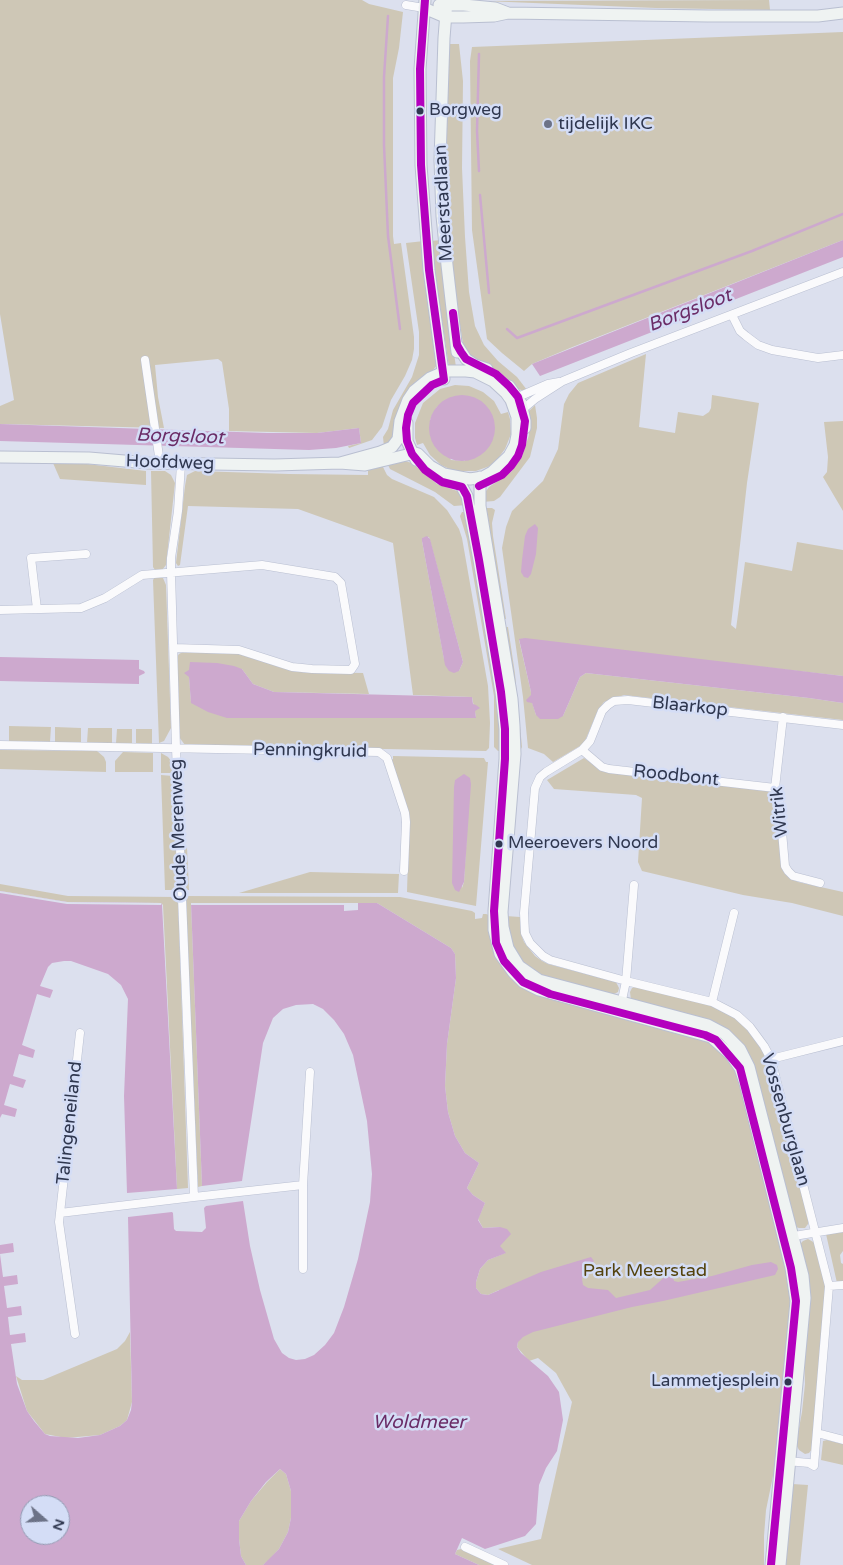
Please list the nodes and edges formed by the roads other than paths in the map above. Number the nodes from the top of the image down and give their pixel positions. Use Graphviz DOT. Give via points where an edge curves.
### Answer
graph roads {
  1 [pos="446,2"];
  2 [pos="425,4"];
  3 [pos="406,5"];
  4 [pos="508,13"];
  5 [pos="843,13"];
  6 [pos="444,17"];
  7 [pos="843,272"];
  8 [pos="732,315"];
  9 [pos="843,356"];
  10 [pos="145,360"];
  11 [pos="470,368"];
  12 [pos="444,376"];
  13 [pos="563,381"];
  14 [pos="515,399"];
  15 [pos="523,409"];
  16 [pos="412,454"];
  17 [pos="0,457"];
  18 [pos="340,463"];
  19 [pos="160,464"];
  20 [pos="181,464"];
  21 [pos="480,482"];
  22 [pos="462,487"];
  23 [pos="86,554"];
  24 [pos="171,572"];
  25 [pos="37,609"];
  26 [pos="0,610"];
  27 [pos="174,648"];
  28 [pos="783,717"];
  29 [pos="843,725"];
  30 [pos="0,745"];
  31 [pos="176,748"];
  32 [pos="582,750"];
  33 [pos="567,759"];
  34 [pos="775,788"];
  35 [pos="404,871"];
  36 [pos="820,883"];
  37 [pos="634,885"];
  38 [pos="734,914"];
  39 [pos="626,981"];
  40 [pos="712,1002"];
  41 [pos="620,1007"];
  42 [pos="80,1033"];
  43 [pos="843,1041"];
  44 [pos="771,1059"];
  45 [pos="310,1072"];
  46 [pos="303,1186"];
  47 [pos="194,1197"];
  48 [pos="60,1213"];
  49 [pos="843,1228"];
  50 [pos="816,1232"];
  51 [pos="788,1237"];
  52 [pos="303,1268"];
  53 [pos="843,1285"];
  54 [pos="829,1286"];
  55 [pos="75,1334"];
  56 [pos="817,1433"];
  57 [pos="843,1440"];
  58 [pos="786,1460"];
  59 [pos="465,1547"];
  60 [pos="504,1565"];
  61 [pos="771,1565"];
  62 [pos="780,1565"];
  1 -- 2 [label="main road"];
  1 -- 4 [label="main road" via="495,8"];
  1 -- 6 [label="main road, Meerstadlaan"];
  2 -- 3 [label="street"];
  2 -- 6 [label="main road"];
  2 -- 12 [label="main road, Meerstadlaan" via="420,69 421,165 429,270"];
  4 -- 5 [label="main road" via="708,16"];
  4 -- 6 [label="main road"];
  6 -- 11 [label="main road, Meerstadlaan" via="440,160 445,245 457,345"];
  7 -- 8 [label="street"];
  8 -- 9 [label="street" via="740,331 758,345 818,358"];
  8 -- 13 [label="street"];
  10 -- 19 [label="street"];
  11 -- 12 [label="main road"];
  11 -- 14 [label="main road" via="496,374"];
  12 -- 14 [label="main road" via="477,381 504,401"];
  12 -- 16 [label="main road" via="422,393 411,409 406,428"];
  12 -- 18 [label="main road, Hoofdweg" via="430,378 408,400 398,439 392,447"];
  13 -- 14 [label="street"];
  13 -- 15 [label="street"];
  14 -- 15 [label="main road"];
  14 -- 21 [label="main road" via="518,424 515,445 500,466"];
  15 -- 21 [label="main road" via="525,433 518,456 502,475"];
  16 -- 18 [label="main road, Hoofdweg" via="365,465"];
  16 -- 21 [label="main road" via="418,454 444,474"];
  16 -- 22 [label="main road" via="433,476"];
  17 -- 19 [label="main road, Hoofdweg" via="89,458"];
  18 -- 20 [label="main road, Hoofdweg"];
  19 -- 20 [label="main road, Hoofdweg"];
  20 -- 24 [label="street, Oude Merenweg"];
  21 -- 22 [label="main road"];
  21 -- 41 [label="main road, Vossenburglaan" via="480,506 514,719 502,912 505,940 519,966 532,976"];
  22 -- 41 [label="main road, Vossenburglaan" via="467,496 478,552 505,729 494,911 496,943 504,961 528,985 550,994"];
  23 -- 25 [label="street" via="31,558"];
  24 -- 25 [label="street" via="142,575 105,598 81,608"];
  24 -- 27 [label="street, Oude Merenweg"];
  24 -- 27 [label="street" via="262,565 335,577 341,583 356,664 351,670 312,669 292,667 240,650"];
  25 -- 26 [label="street"];
  27 -- 31 [label="street, Oude Merenweg"];
  28 -- 29 [label="street, Blaarkop"];
  28 -- 32 [label="street, Blaarkop" via="614,701 602,711 590,741"];
  28 -- 34 [label="street, Witrik"];
  30 -- 31 [label="street"];
  31 -- 35 [label="street, Penningkruid" via="384,754 405,813"];
  31 -- 47 [label="street, Oude Merenweg"];
  32 -- 33 [label="street, Blaarkop"];
  32 -- 34 [label="street, Roodbont" via="609,769"];
  33 -- 39 [label="street, Vossenburglaan" via="540,777 535,788 525,933 536,951 550,960"];
  34 -- 36 [label="street, Witrik" via="779,797 785,866 793,876"];
  37 -- 39 [label="street"];
  38 -- 40 [label="street"];
  39 -- 40 [label="street, Vossenburglaan"];
  39 -- 41 [label="street"];
  40 -- 44 [label="street, Vossenburglaan" via="737,1015 750,1027"];
  41 -- 51 [label="main road, Vossenburglaan" via="705,1035 716,1040 731,1055 745,1083"];
  42 -- 48 [label="street, Talingeneiland"];
  43 -- 44 [label="street"];
  44 -- 50 [label="street, Vossenburglaan"];
  45 -- 46 [label="street"];
  46 -- 47 [label="street, Talingeneiland"];
  46 -- 52 [label="street"];
  47 -- 48 [label="street, Talingeneiland"];
  48 -- 55 [label="street, Talingeneiland"];
  49 -- 50 [label="street"];
  50 -- 51 [label="street"];
  50 -- 54 [label="street, Vossenburglaan"];
  51 -- 58 [label="main road, Vossenburglaan" via="796,1301"];
  53 -- 54 [label="street"];
  54 -- 56 [label="street, Vossenburglaan"];
  56 -- 57 [label="street"];
  56 -- 58 [label="street, Vossenburglaan" via="814,1466"];
  58 -- 61 [label="main road, Vossenburglaan"];
  58 -- 62 [label="main road, Vossenburglaan"];
  59 -- 60 [label="street"];
}
